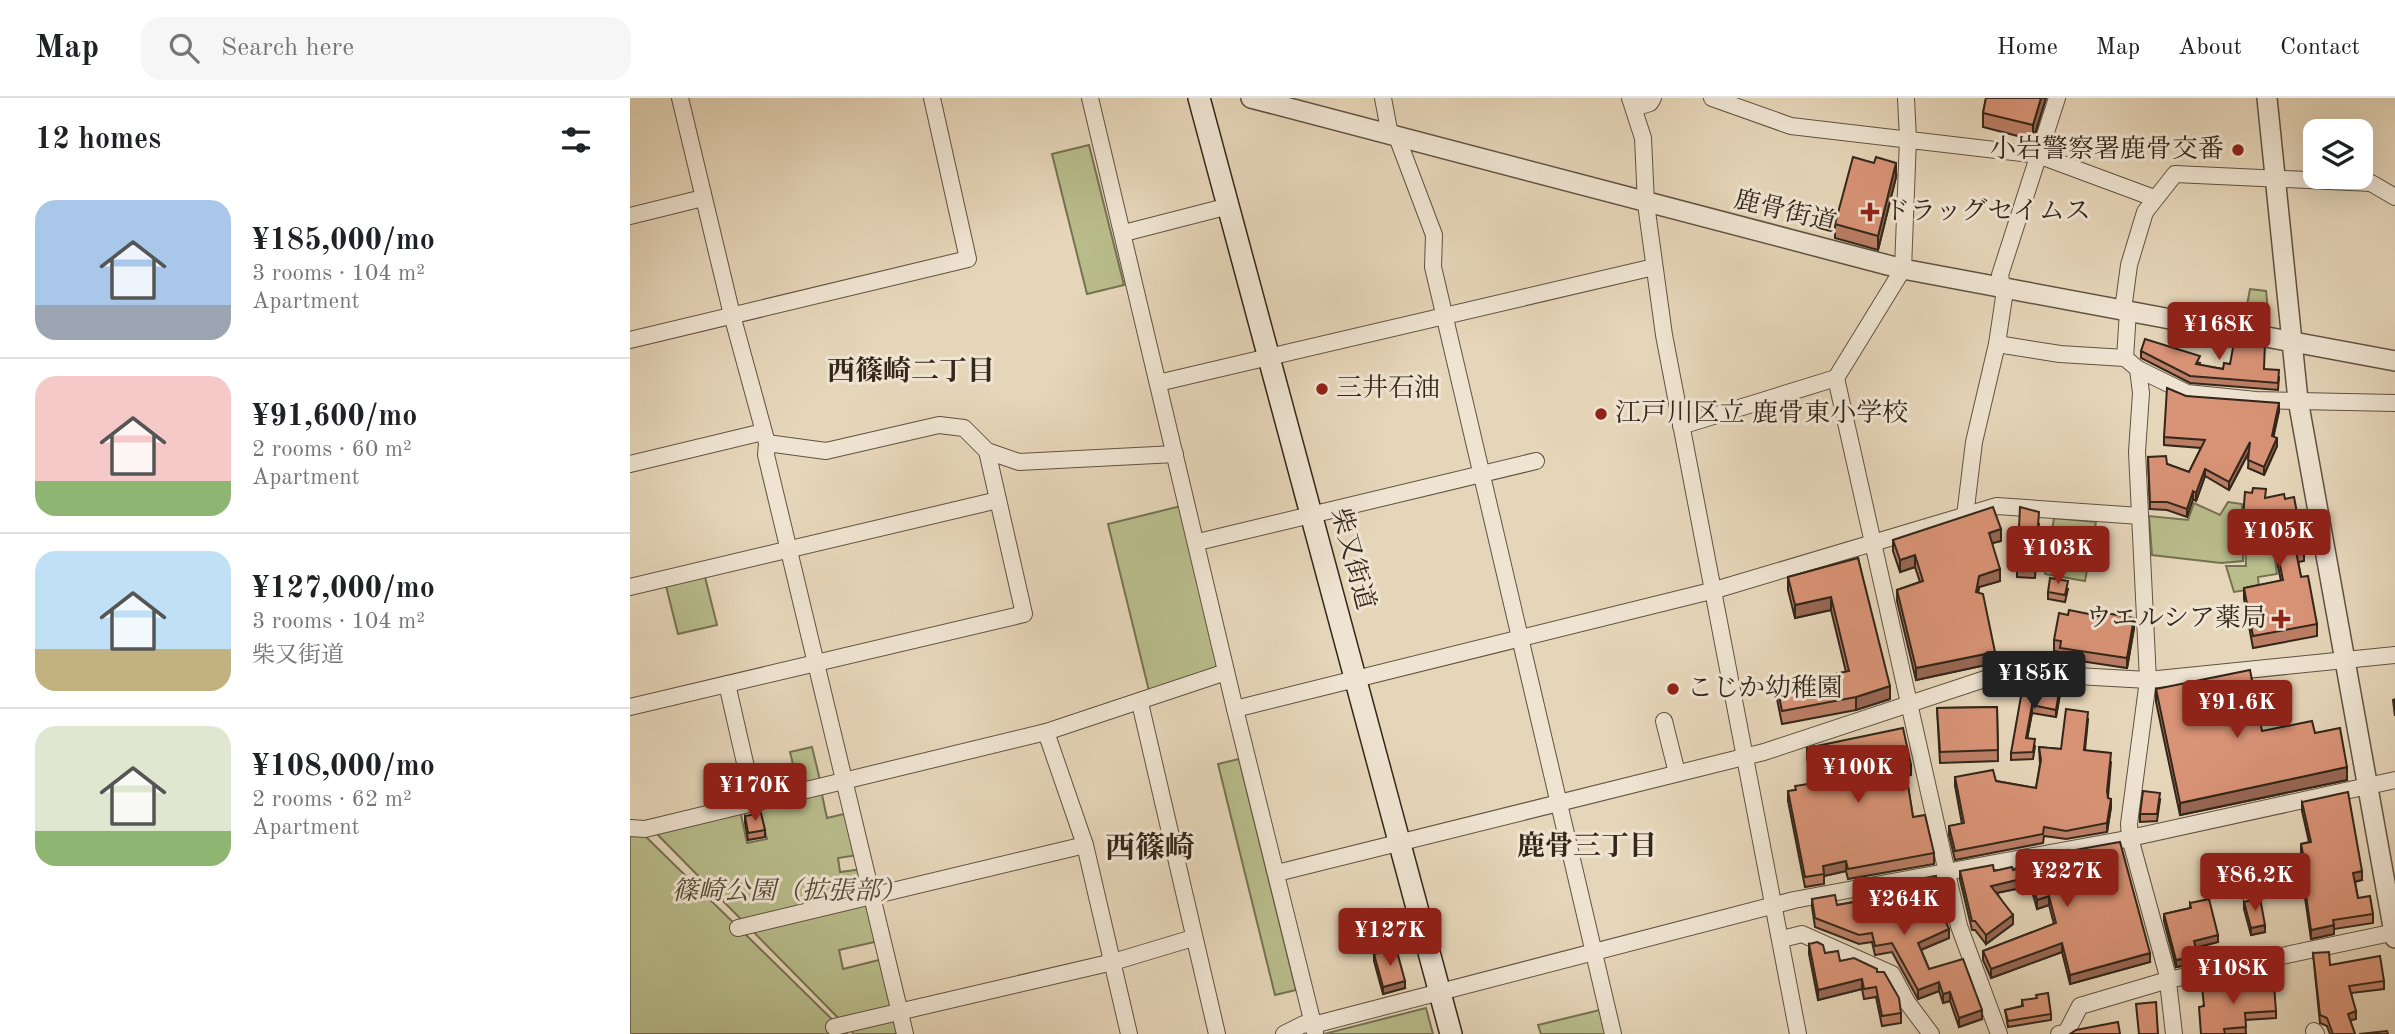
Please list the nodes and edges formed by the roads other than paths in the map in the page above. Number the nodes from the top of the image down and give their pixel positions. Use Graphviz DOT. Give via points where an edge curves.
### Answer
graph roads {
  1 [pos="680,98"];
  2 [pos="932,98"];
  3 [pos="1090,98"];
  4 [pos="1199,98"];
  5 [pos="1251,98"];
  6 [pos="1382,98"];
  7 [pos="1653,98"];
  8 [pos="1712,98"];
  9 [pos="1906,98"];
  10 [pos="2057,98"];
  11 [pos="2267,98"];
  12 [pos="1632,103"];
  13 [pos="1393,136"];
  14 [pos="1908,139"];
  15 [pos="2038,155"];
  16 [pos="2274,179"];
  17 [pos="2395,197"];
  18 [pos="703,198"];
  19 [pos="2154,198"];
  20 [pos="1646,204"];
  21 [pos="1229,206"];
  22 [pos="630,216"];
  23 [pos="1124,233"];
  24 [pos="1654,267"];
  25 [pos="1903,269"];
  26 [pos="2000,286"];
  27 [pos="2126,311"];
  28 [pos="732,315"];
  29 [pos="1444,315"];
  30 [pos="630,340"];
  31 [pos="2291,342"];
  32 [pos="1997,344"];
  33 [pos="1269,357"];
  34 [pos="2124,358"];
  35 [pos="2395,361"];
  36 [pos="2138,369"];
  37 [pos="1836,378"];
  38 [pos="1158,383"];
  39 [pos="2298,400"];
  40 [pos="2395,403"];
  41 [pos="1681,426"];
  42 [pos="765,438"];
  43 [pos="987,451"];
  44 [pos="1175,454"];
  45 [pos="1536,461"];
  46 [pos="630,464"];
  47 [pos="1480,472"];
  48 [pos="998,500"];
  49 [pos="1311,515"];
  50 [pos="1965,516"];
  51 [pos="2140,516"];
  52 [pos="1198,542"];
  53 [pos="1873,545"];
  54 [pos="789,549"];
  55 [pos="630,587"];
  56 [pos="1715,590"];
  57 [pos="1520,640"];
  58 [pos="2395,656"];
  59 [pos="2344,661"];
  60 [pos="818,663"];
  61 [pos="1226,672"];
  62 [pos="1355,680"];
  63 [pos="2148,680"];
  64 [pos="727,684"];
  65 [pos="1140,703"];
  66 [pos="1909,705"];
  67 [pos="630,707"];
  68 [pos="1235,709"];
  69 [pos="1664,721"];
  70 [pos="1046,732"];
  71 [pos="1746,756"];
  72 [pos="1677,773"];
  73 [pos="845,780"];
  74 [pos="2395,780"];
  75 [pos="2368,787"];
  76 [pos="754,802"];
  77 [pos="1557,802"];
  78 [pos="630,828"];
  79 [pos="2130,838"];
  80 [pos="1399,843"];
  81 [pos="1085,845"];
  82 [pos="1945,871"];
  83 [pos="1277,873"];
  84 [pos="874,895"];
  85 [pos="1776,906"];
  86 [pos="738,928"];
  87 [pos="2395,932"];
  88 [pos="1193,938"];
  89 [pos="2395,938"];
  90 [pos="1782,939"];
  91 [pos="1593,953"];
  92 [pos="1113,962"];
  93 [pos="2168,980"];
  94 [pos="1440,994"];
  95 [pos="900,1012"];
  96 [pos="834,1027"];
  97 [pos="1315,1029"];
  98 [pos="905,1034"];
  99 [pos="1129,1034"];
  100 [pos="1217,1034"];
  101 [pos="1284,1034"];
  102 [pos="1451,1034"];
  103 [pos="1613,1034"];
  104 [pos="1798,1034"];
  105 [pos="1931,1034"];
  106 [pos="1999,1034"];
  107 [pos="2059,1034"];
  108 [pos="2174,1034"];
  1 -- 18 [label="street"];
  2 -- 28 [label="street" via="968,259"];
  3 -- 23 [label="street"];
  4 -- 21 [label="main road, 柴又街道"];
  5 -- 13 [label="street, 鹿骨街道"];
  6 -- 13 [label="street"];
  7 -- 12 [label="street" via="1650,103"];
  8 -- 14 [label="street" via="1791,127"];
  9 -- 14 [label="street"];
  10 -- 15 [label="street"];
  11 -- 16 [label="street"];
  12 -- 20 [label="street" via="1643,138"];
  13 -- 20 [label="street, 鹿骨街道"];
  13 -- 29 [label="street" via="1434,235 1433,267"];
  14 -- 15 [label="street"];
  14 -- 25 [label="street"];
  15 -- 19 [label="street"];
  15 -- 26 [label="street"];
  16 -- 17 [label="street" via="2371,183"];
  16 -- 19 [label="street" via="2175,174"];
  16 -- 31 [label="street"];
  18 -- 22 [label="street"];
  18 -- 28 [label="street"];
  19 -- 27 [label="street" via="2145,212 2129,265"];
  20 -- 24 [label="street"];
  20 -- 25 [label="street, 鹿骨街道"];
  21 -- 23 [label="street"];
  21 -- 33 [label="main road, 柴又街道"];
  23 -- 38 [label="street"];
  24 -- 29 [label="street"];
  24 -- 41 [label="street"];
  25 -- 26 [label="street, 鹿骨街道"];
  25 -- 37 [label="street"];
  26 -- 27 [label="street, 鹿骨街道"];
  26 -- 32 [label="street" via="2004,297"];
  27 -- 31 [label="street, 鹿骨街道"];
  27 -- 34 [label="street"];
  28 -- 30 [label="street"];
  28 -- 42 [label="street"];
  29 -- 33 [label="street"];
  29 -- 47 [label="street"];
  31 -- 35 [label="street, 鹿骨街道"];
  31 -- 39 [label="street"];
  32 -- 34 [label="street"];
  32 -- 50 [label="street" via="1974,442"];
  33 -- 38 [label="street"];
  33 -- 49 [label="main road, 柴又街道"];
  34 -- 36 [label="street"];
  36 -- 39 [label="street" via="2187,393"];
  36 -- 51 [label="street"];
  37 -- 41 [label="street"];
  37 -- 53 [label="street"];
  38 -- 44 [label="street"];
  39 -- 40 [label="street"];
  39 -- 59 [label="street"];
  41 -- 56 [label="street"];
  42 -- 43 [label="street" via="826,451 939,425 964,428"];
  42 -- 46 [label="street"];
  42 -- 54 [label="street" via="765,455"];
  43 -- 44 [label="street" via="1020,463"];
  43 -- 48 [label="street"];
  44 -- 52 [label="street"];
  45 -- 47 [label="street"];
  47 -- 49 [label="street"];
  47 -- 57 [label="street"];
  48 -- 54 [label="street"];
  48 -- 60 [label="street" via="1024,614"];
  49 -- 52 [label="street"];
  49 -- 62 [label="main road, 柴又街道"];
  50 -- 51 [label="street" via="1997,506"];
  50 -- 53 [label="street"];
  51 -- 63 [label="street"];
  52 -- 61 [label="street"];
  53 -- 56 [label="street"];
  53 -- 66 [label="street"];
  54 -- 55 [label="street"];
  54 -- 60 [label="street"];
  56 -- 57 [label="street"];
  56 -- 71 [label="street"];
  57 -- 62 [label="street"];
  57 -- 77 [label="street"];
  58 -- 59 [label="street"];
  59 -- 63 [label="street"];
  59 -- 75 [label="street"];
  60 -- 64 [label="street"];
  60 -- 73 [label="street"];
  61 -- 65 [label="street"];
  61 -- 68 [label="street"];
  62 -- 68 [label="street"];
  62 -- 80 [label="main road, 柴又街道"];
  63 -- 66 [label="street" via="2006,672"];
  63 -- 79 [label="street"];
  64 -- 67 [label="street"];
  64 -- 76 [label="street"];
  65 -- 70 [label="street"];
  65 -- 88 [label="street"];
  66 -- 71 [label="street"];
  66 -- 82 [label="street"];
  68 -- 83 [label="street"];
  69 -- 72 [label="street"];
  70 -- 73 [label="street"];
  70 -- 81 [label="street"];
  71 -- 72 [label="street"];
  71 -- 85 [label="street"];
  72 -- 77 [label="street"];
  73 -- 76 [label="street"];
  73 -- 84 [label="street"];
  74 -- 75 [label="street"];
  75 -- 79 [label="street"];
  75 -- 87 [label="street"];
  76 -- 78 [label="street" via="645,829"];
  77 -- 80 [label="street"];
  77 -- 91 [label="street"];
  79 -- 82 [label="street"];
  79 -- 93 [label="street"];
  80 -- 83 [label="street"];
  80 -- 94 [label="main road, 柴又街道"];
  81 -- 84 [label="street"];
  81 -- 92 [label="street"];
  82 -- 85 [label="street"];
  82 -- 106 [label="street" via="1959,926"];
  83 -- 97 [label="street"];
  84 -- 86 [label="street"];
  84 -- 95 [label="street"];
  85 -- 90 [label="street"];
  85 -- 91 [label="street"];
  87 -- 89 [label="street"];
  87 -- 93 [label="street"];
  88 -- 92 [label="street"];
  88 -- 100 [label="street"];
  90 -- 104 [label="street"];
  90 -- 105 [label="street" via="1802,934 1892,974"];
  91 -- 94 [label="street"];
  91 -- 103 [label="street"];
  92 -- 95 [label="street"];
  92 -- 99 [label="street"];
  93 -- 107 [label="street" via="2080,1006 2066,1033"];
  93 -- 108 [label="street"];
  94 -- 97 [label="street"];
  94 -- 102 [label="main road, 柴又街道"];
  95 -- 96 [label="street"];
  95 -- 98 [label="street"];
  97 -- 101 [label="street" via="1304,1024"];
}
